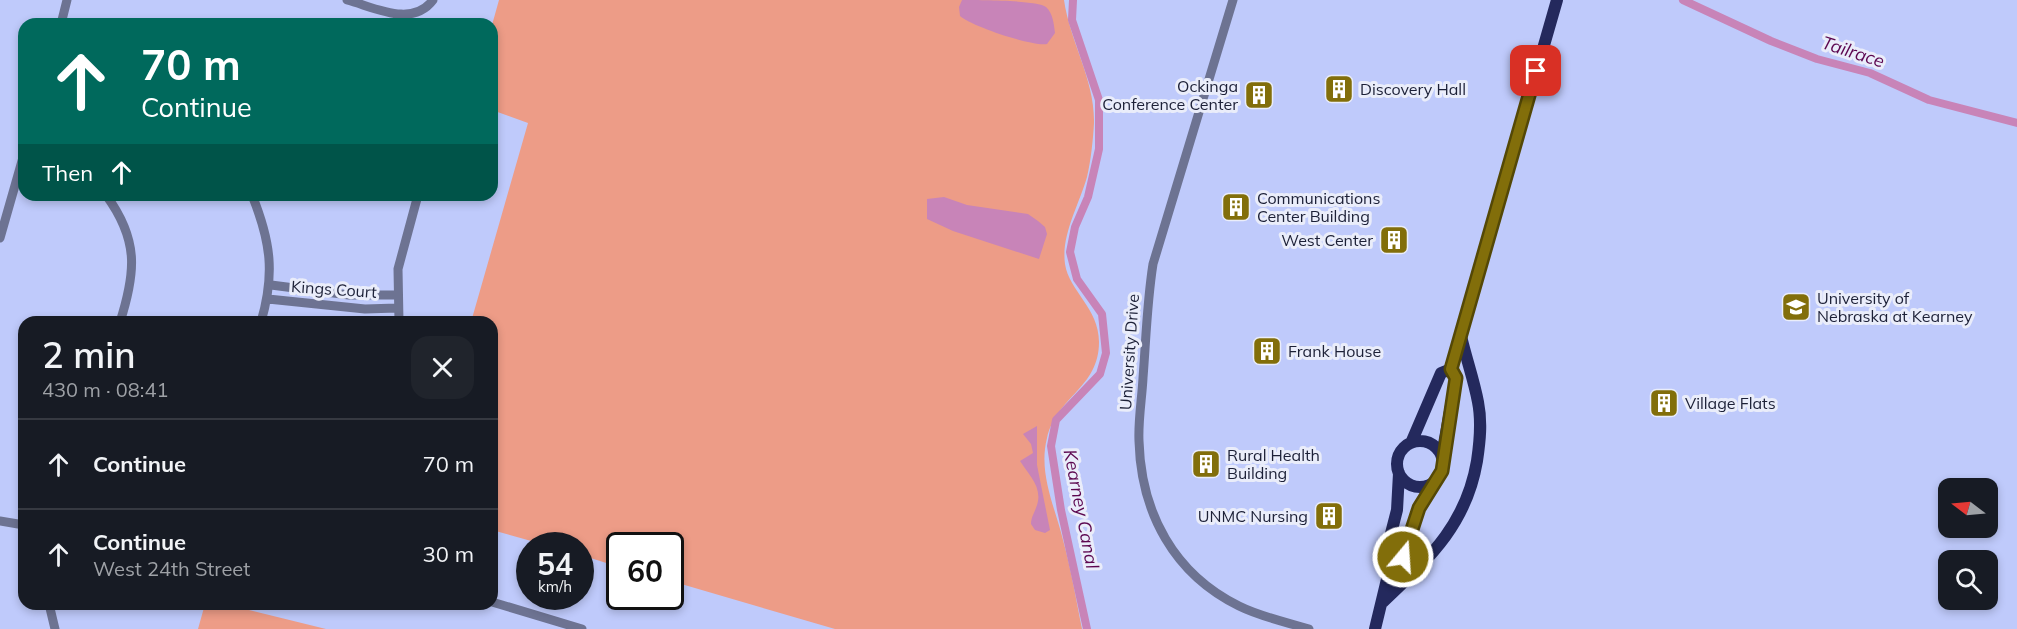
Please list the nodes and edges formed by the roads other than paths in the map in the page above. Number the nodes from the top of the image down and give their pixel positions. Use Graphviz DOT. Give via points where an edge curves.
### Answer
graph roads {
  1 [pos="68,0"];
  2 [pos="347,0"];
  3 [pos="433,0"];
  4 [pos="1233,0"];
  5 [pos="1557,0"];
  6 [pos="63,18"];
  7 [pos="18,175"];
  8 [pos="110,201"];
  9 [pos="255,201"];
  10 [pos="416,201"];
  11 [pos="0,238"];
  12 [pos="271,285"];
  13 [pos="397,295"];
  14 [pos="268,299"];
  15 [pos="398,308"];
  16 [pos="122,316"];
  17 [pos="263,316"];
  18 [pos="399,316"];
  19 [pos="1461,335"];
  20 [pos="1451,369"];
  21 [pos="1411,443"];
  22 [pos="1442,455"];
  23 [pos="1399,473"];
  24 [pos="1433,483"];
  25 [pos="0,521"];
  26 [pos="18,524"];
  27 [pos="1389,571"];
  28 [pos="1383,602"];
  29 [pos="498,604"];
  30 [pos="50,610"];
  31 [pos="55,629"];
  32 [pos="582,629"];
  33 [pos="1309,629"];
  34 [pos="1375,629"];
  1 -- 6 [label="street"];
  2 -- 3 [label="street" via="405,16 421,11"];
  4 -- 33 [label="street, University Drive" via="1153,264 1146,303 1138,439 1142,478 1162,536 1192,574 1240,607"];
  5 -- 19 [label="main road"];
  7 -- 11 [label="street"];
  8 -- 16 [label="street" via="130,240 133,259 132,281"];
  9 -- 12 [label="street" via="266,228"];
  10 -- 13 [label="street, Kings Court" via="402,246"];
  12 -- 13 [label="street" via="349,295"];
  12 -- 14 [label="street"];
  13 -- 15 [label="street, Kings Court"];
  14 -- 15 [label="street, Kings Court" via="354,308"];
  14 -- 17 [label="street"];
  15 -- 18 [label="street, Kings Court"];
  19 -- 20 [label="main road"];
  19 -- 28 [label="main road" via="1480,419 1481,437 1473,481 1464,508 1446,538"];
  20 -- 21 [label="main road" via="1441,373"];
  20 -- 22 [label="main road" via="1456,378"];
  21 -- 22 [label="main road" via="1427,441"];
  21 -- 23 [label="main road" via="1400,454"];
  22 -- 24 [label="main road" via="1442,471"];
  23 -- 24 [label="main road" via="1414,486"];
  23 -- 27 [label="main road" via="1397,510 1387,549"];
  24 -- 27 [label="main road" via="1419,508 1403,557"];
  25 -- 26 [label="street"];
  27 -- 28 [label="main road"];
  28 -- 34 [label="main road"];
  29 -- 32 [label="street"];
  30 -- 31 [label="street"];
}
